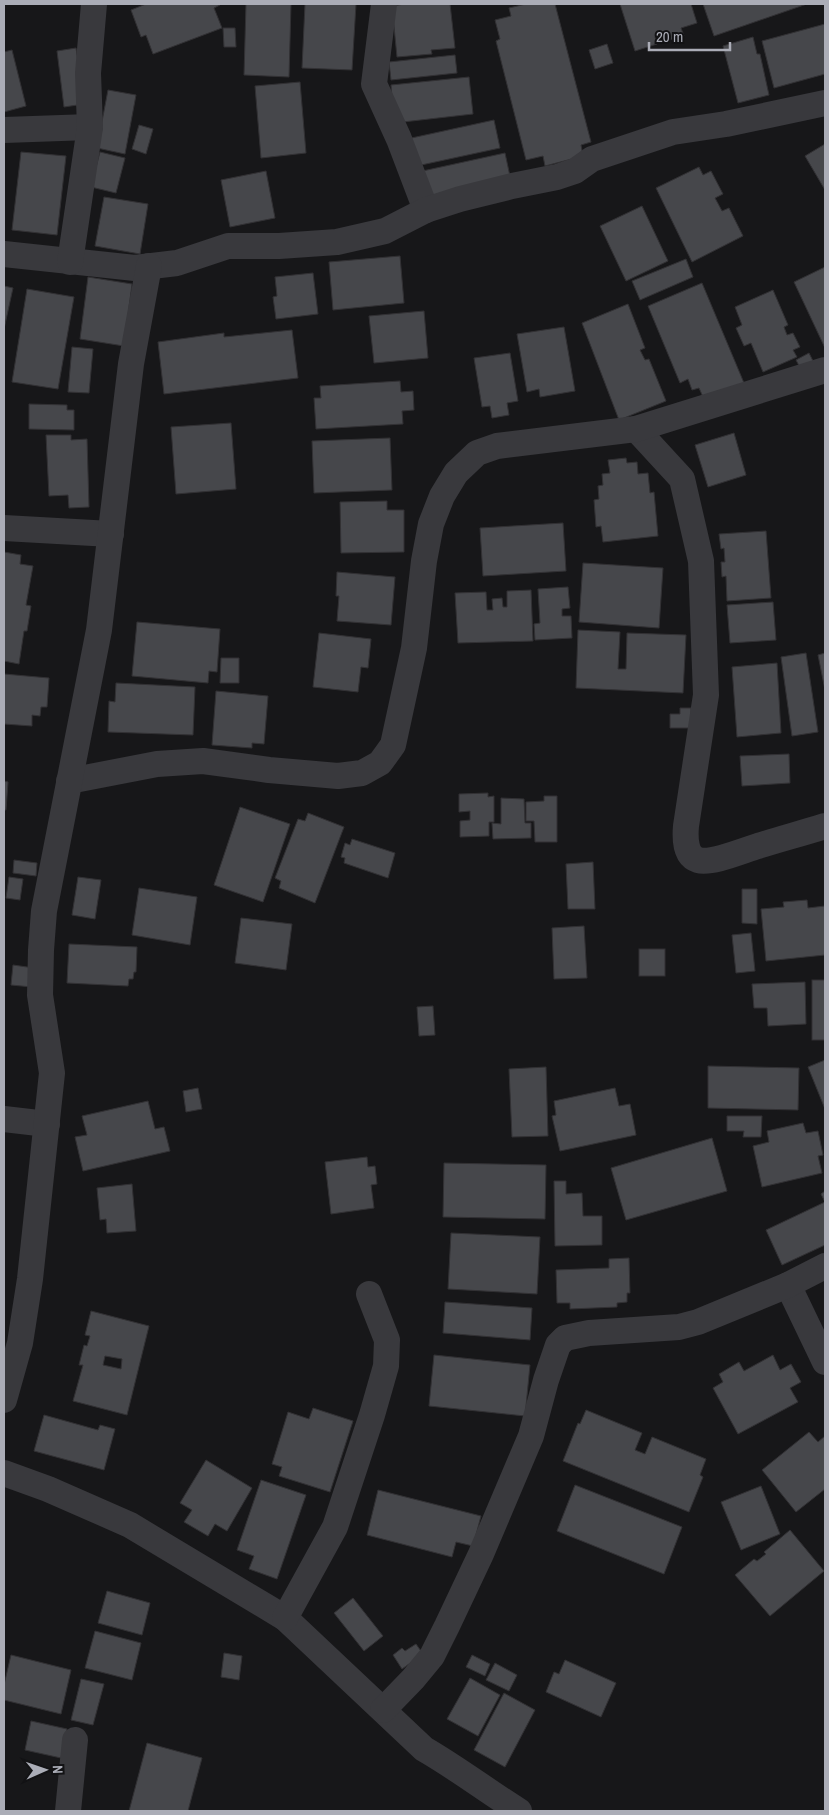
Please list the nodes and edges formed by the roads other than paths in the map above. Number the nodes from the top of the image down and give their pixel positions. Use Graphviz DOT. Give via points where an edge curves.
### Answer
graph roads {
  1 [pos="94,4"];
  2 [pos="384,4"];
  3 [pos="825,103"];
  4 [pos="90,127"];
  5 [pos="4,130"];
  6 [pos="426,210"];
  7 [pos="4,254"];
  8 [pos="70,262"];
  9 [pos="149,266"];
  10 [pos="825,370"];
  11 [pos="636,429"];
  12 [pos="4,528"];
  13 [pos="111,534"];
  14 [pos="69,781"];
  15 [pos="825,826"];
  16 [pos="4,1119"];
  17 [pos="47,1124"];
  18 [pos="825,1266"];
  19 [pos="788,1285"];
  20 [pos="369,1294"];
  21 [pos="825,1362"];
  22 [pos="4,1400"];
  23 [pos="4,1473"];
  24 [pos="285,1618"];
  25 [pos="383,1710"];
  26 [pos="75,1740"];
  27 [pos="68,1811"];
  28 [pos="519,1811"];
  1 -- 4 [label="street" via="88,73"];
  2 -- 6 [label="street" via="374,84"];
  3 -- 6 [label="street" via="673,132 592,159 575,171 557,177"];
  4 -- 5 [label="street"];
  4 -- 8 [label="street"];
  6 -- 9 [label="street" via="384,231 337,242 228,246 177,263"];
  7 -- 8 [label="street"];
  8 -- 9 [label="street" via="135,268"];
  9 -- 13 [label="street" via="131,364"];
  10 -- 11 [label="street"];
  11 -- 14 [label="street" via="497,446 478,453 456,473 431,524 414,648 397,728 393,746 380,763 362,773 338,776 203,761 157,764"];
  11 -- 15 [label="street" via="682,478 701,561 706,695 686,826 687,848 699,860 721,858"];
  12 -- 13 [label="street"];
  13 -- 14 [label="street" via="99,630"];
  14 -- 17 [label="street" via="44,911 41,950 40,995 52,1073"];
  16 -- 17 [label="street"];
  17 -- 22 [label="street" via="30,1279 20,1343"];
  18 -- 19 [label="street"];
  19 -- 21 [label="street"];
  19 -- 25 [label="street" via="679,1327 589,1332 565,1338 558,1345 531,1436 447,1626 432,1656"];
  20 -- 24 [label="street" via="387,1340 386,1366 335,1527"];
  23 -- 24 [label="street" via="130,1525"];
  24 -- 25 [label="street"];
  25 -- 28 [label="street" via="424,1749"];
  26 -- 27 [label="street"];
}
